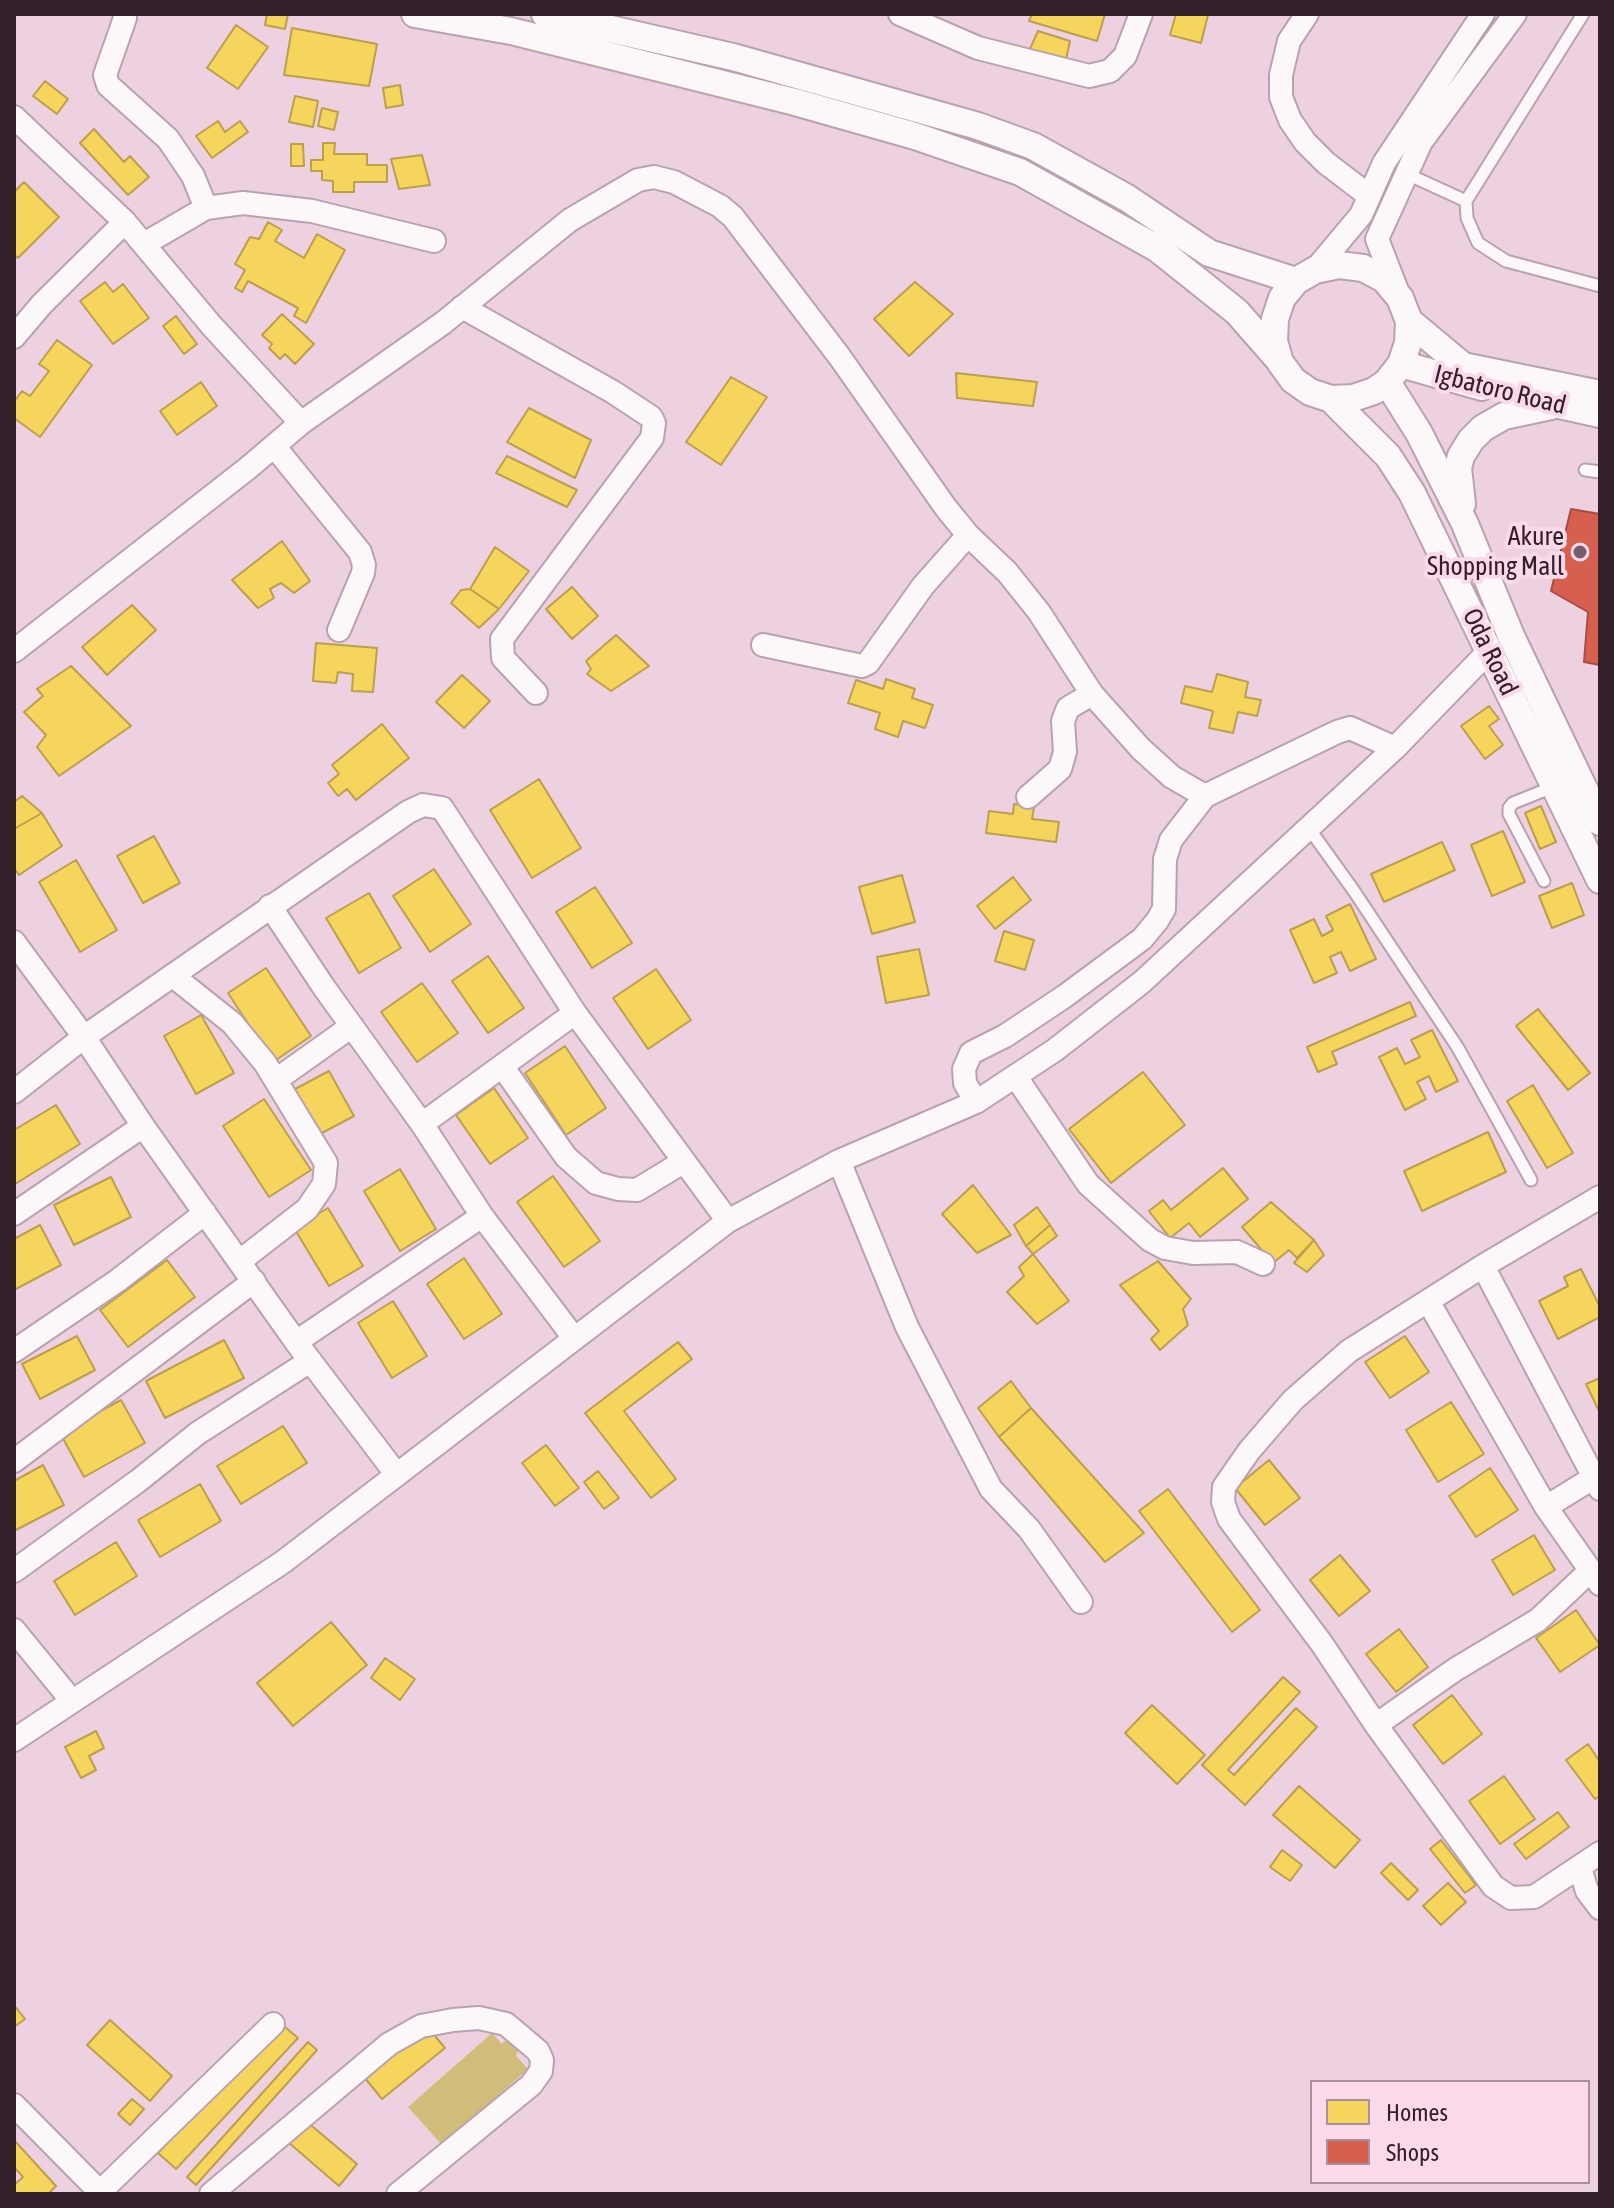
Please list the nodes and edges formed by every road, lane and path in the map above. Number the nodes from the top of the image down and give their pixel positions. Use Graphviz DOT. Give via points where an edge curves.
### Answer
graph roads {
  1 [pos="415,14"];
  2 [pos="545,14"];
  3 [pos="900,14"];
  4 [pos="1141,14"];
  5 [pos="1307,14"];
  6 [pos="1483,14"];
  7 [pos="1515,14"];
  8 [pos="1583,14"];
  9 [pos="125,18"];
  10 [pos="14,117"];
  11 [pos="1384,163"];
  12 [pos="1406,174"];
  13 [pos="1368,195"];
  14 [pos="1466,201"];
  15 [pos="206,208"];
  16 [pos="125,222"];
  17 [pos="434,241"];
  18 [pos="144,244"];
  19 [pos="1306,276"];
  20 [pos="1600,286"];
  21 [pos="462,307"];
  22 [pos="1404,310"];
  23 [pos="14,337"];
  24 [pos="1280,362"];
  25 [pos="1394,373"];
  26 [pos="1600,394"];
  27 [pos="1331,399"];
  28 [pos="1556,405"];
  29 [pos="1600,414"];
  30 [pos="301,423"];
  31 [pos="274,446"];
  32 [pos="1585,470"];
  33 [pos="1600,472"];
  34 [pos="1465,524"];
  35 [pos="968,535"];
  36 [pos="339,630"];
  37 [pos="763,645"];
  38 [pos="14,651"];
  39 [pos="1489,651"];
  40 [pos="536,693"];
  41 [pos="1092,694"];
  42 [pos="1395,748"];
  43 [pos="1554,787"];
  44 [pos="1205,796"];
  45 [pos="1028,797"];
  46 [pos="1600,822"];
  47 [pos="1307,826"];
  48 [pos="1600,880"];
  49 [pos="1544,881"];
  50 [pos="270,906"];
  51 [pos="14,942"];
  52 [pos="173,976"];
  53 [pos="575,1013"];
  54 [pos="352,1026"];
  55 [pos="84,1037"];
  56 [pos="502,1066"];
  57 [pos="1016,1077"];
  58 [pos="276,1080"];
  59 [pos="15,1090"];
  60 [pos="976,1102"];
  61 [pos="422,1124"];
  62 [pos="143,1126"];
  63 [pos="839,1161"];
  64 [pos="683,1162"];
  65 [pos="1531,1180"];
  66 [pos="1600,1197"];
  67 [pos="205,1213"];
  68 [pos="14,1214"];
  69 [pos="482,1216"];
  70 [pos="728,1221"];
  71 [pos="240,1261"];
  72 [pos="1263,1264"];
  73 [pos="1483,1266"];
  74 [pos="254,1281"];
  75 [pos="1428,1301"];
  76 [pos="574,1338"];
  77 [pos="296,1342"];
  78 [pos="14,1351"];
  79 [pos="310,1361"];
  80 [pos="14,1461"];
  81 [pos="397,1475"];
  82 [pos="1597,1483"];
  83 [pos="1546,1507"];
  84 [pos="14,1571"];
  85 [pos="1595,1577"];
  86 [pos="1081,1602"];
  87 [pos="14,1630"];
  88 [pos="72,1701"];
  89 [pos="1376,1725"];
  90 [pos="14,1740"];
  91 [pos="1600,1853"];
  92 [pos="1580,1868"];
  93 [pos="1600,1908"];
  94 [pos="273,2024"];
  95 [pos="14,2105"];
  96 [pos="101,2193"];
  97 [pos="211,2194"];
  98 [pos="398,2194"];
  1 -- 24 [label="street" via="511,31 795,102 1020,172 1158,249 1237,312"];
  2 -- 19 [label="street" via="733,57 978,126 1033,146 1127,198 1209,253"];
  3 -- 4 [label="street" via="978,48 1089,76 1110,71 1125,56"];
  5 -- 13 [label="street" via="1289,41 1281,97 1305,142"];
  6 -- 11 [label="street"];
  7 -- 12 [label="street" via="1421,142"];
  8 -- 14 [label="lane"];
  9 -- 15 [label="street" via="105,75 108,85 168,139 193,176"];
  10 -- 16 [label="street"];
  11 -- 12 [label="lane"];
  11 -- 13 [label="street"];
  12 -- 14 [label="lane"];
  12 -- 22 [label="street" via="1377,239"];
  13 -- 19 [label="street" via="1361,215"];
  14 -- 20 [label="lane" via="1478,243 1506,261"];
  15 -- 17 [label="street" via="243,203 312,211"];
  15 -- 18 [label="street"];
  16 -- 18 [label="street"];
  16 -- 23 [label="street"];
  18 -- 30 [label="street"];
  19 -- 22 [label="street" via="1339,265 1363,268 1384,279"];
  19 -- 24 [label="street" via="1282,298 1275,319"];
  21 -- 30 [label="street"];
  21 -- 35 [label="street" via="570,220 638,180 674,182 733,217"];
  21 -- 40 [label="street" via="613,392 654,423 652,438 502,639 503,658"];
  22 -- 25 [label="street" via="1408,343"];
  22 -- 26 [label="street, Igbatoro Road" via="1463,366"];
  24 -- 27 [label="street" via="1293,380"];
  25 -- 27 [label="street" via="1374,391"];
  25 -- 28 [label="street, Igbatoro Road"];
  25 -- 34 [label="street, Oda Road"];
  27 -- 39 [label="street, Oda Road" via="1388,456 1412,493"];
  28 -- 29 [label="street, Igbatoro Road"];
  28 -- 34 [label="street" via="1504,416 1471,440 1458,468"];
  30 -- 31 [label="street"];
  31 -- 36 [label="street" via="360,552 363,573"];
  31 -- 38 [label="street"];
  32 -- 33 [label="lane"];
  34 -- 46 [label="street, Oda Road" via="1511,636"];
  35 -- 37 [label="street" via="923,586 868,663"];
  35 -- 41 [label="street" via="1039,612"];
  39 -- 42 [label="street"];
  39 -- 43 [label="street, Oda Road"];
  41 -- 44 [label="street" via="1172,777"];
  41 -- 45 [label="street" via="1068,708 1060,769"];
  42 -- 44 [label="street" via="1350,728"];
  42 -- 47 [label="street"];
  43 -- 48 [label="street, Oda Road"];
  43 -- 49 [label="lane" via="1509,808"];
  44 -- 60 [label="street" via="1171,840 1165,859 1164,909 1157,921 1142,939 1065,996 971,1053 965,1083"];
  47 -- 57 [label="street" via="1142,982"];
  47 -- 65 [label="lane" via="1458,1048"];
  50 -- 52 [label="street"];
  50 -- 53 [label="street" via="408,812 423,805 442,808"];
  50 -- 54 [label="street"];
  51 -- 55 [label="street"];
  52 -- 55 [label="street"];
  52 -- 58 [label="street" via="232,1023"];
  53 -- 56 [label="street"];
  53 -- 64 [label="street"];
  54 -- 58 [label="street"];
  54 -- 61 [label="street"];
  55 -- 59 [label="street"];
  55 -- 62 [label="street"];
  56 -- 61 [label="street"];
  56 -- 64 [label="street" via="566,1157 596,1183 637,1190"];
  57 -- 60 [label="street"];
  57 -- 72 [label="street" via="1088,1184 1150,1240 1193,1253 1237,1252"];
  58 -- 71 [label="street" via="326,1163 324,1184 307,1209"];
  60 -- 63 [label="street"];
  61 -- 69 [label="street"];
  62 -- 67 [label="street"];
  62 -- 68 [label="street"];
  63 -- 70 [label="street"];
  63 -- 86 [label="street" via="907,1327 991,1489 1029,1529"];
  64 -- 70 [label="street"];
  66 -- 73 [label="street"];
  67 -- 71 [label="street"];
  67 -- 78 [label="street"];
  69 -- 76 [label="street"];
  69 -- 77 [label="street"];
  70 -- 76 [label="street"];
  71 -- 74 [label="street"];
  73 -- 75 [label="street"];
  73 -- 82 [label="street"];
  74 -- 77 [label="street"];
  74 -- 80 [label="street"];
  75 -- 83 [label="street"];
  75 -- 89 [label="street" via="1349,1351 1293,1400 1224,1487 1229,1519"];
  76 -- 81 [label="street"];
  77 -- 79 [label="street"];
  79 -- 81 [label="street"];
  79 -- 84 [label="street" via="198,1433"];
  81 -- 88 [label="street" via="283,1562"];
  82 -- 83 [label="street"];
  83 -- 85 [label="street"];
  85 -- 89 [label="street"];
  87 -- 88 [label="street"];
  88 -- 90 [label="street"];
  89 -- 92 [label="street" via="1493,1886 1511,1898 1534,1897"];
  91 -- 92 [label="street"];
  92 -- 93 [label="street" via="1587,1891"];
  94 -- 96 [label="street"];
  95 -- 96 [label="street"];
  97 -- 98 [label="street" via="389,2044 421,2026 453,2020 506,2024 538,2051 541,2071 531,2085"];
}
